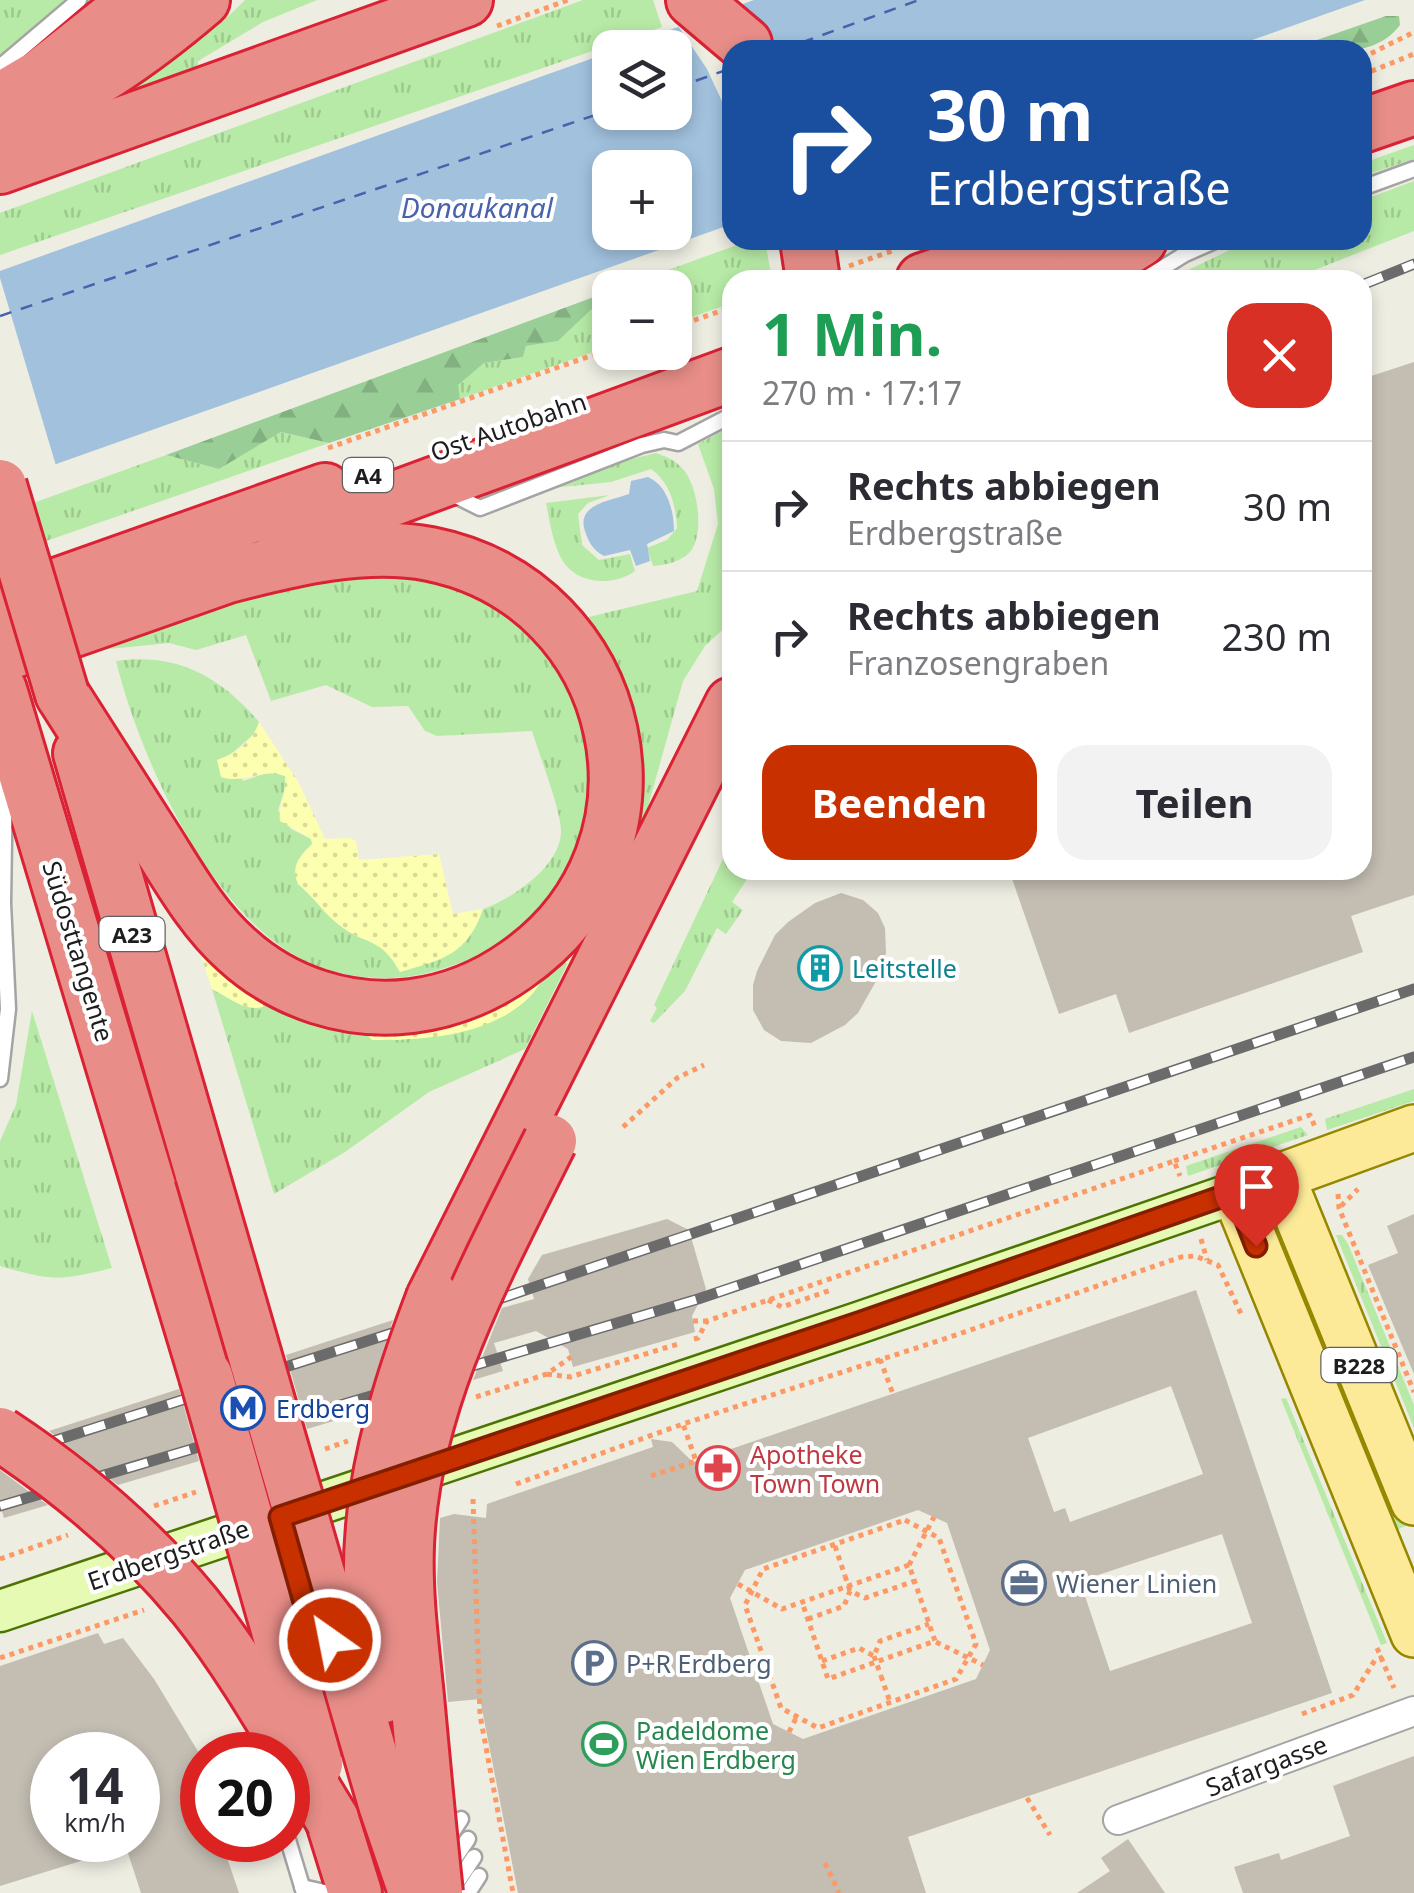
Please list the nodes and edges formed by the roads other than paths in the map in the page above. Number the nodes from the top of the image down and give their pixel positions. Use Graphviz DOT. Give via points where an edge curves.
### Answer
graph roads {
  1 [pos="78,0"];
  2 [pos="137,0"];
  3 [pos="202,0"];
  4 [pos="466,0"];
  5 [pos="693,0"];
  6 [pos="737,31"];
  7 [pos="0,67"];
  8 [pos="0,101"];
  9 [pos="1414,108"];
  10 [pos="1372,123"];
  11 [pos="0,129"];
  12 [pos="0,167"];
  13 [pos="1414,169"];
  14 [pos="1372,184"];
  15 [pos="1193,250"];
  16 [pos="1083,252"];
  17 [pos="915,263"];
  18 [pos="1017,270"];
  19 [pos="1159,270"];
  20 [pos="722,351"];
  21 [pos="722,378"];
  22 [pos="722,420"];
  23 [pos="0,486"];
  24 [pos="436,486"];
  25 [pos="0,604"];
  26 [pos="0,639"];
  27 [pos="0,656"];
  28 [pos="62,694"];
  29 [pos="3,702"];
  30 [pos="722,724"];
  31 [pos="722,801"];
  32 [pos="0,1078"];
  33 [pos="1414,1128"];
  34 [pos="1280,1176"];
  35 [pos="1235,1192"];
  36 [pos="0,1434"];
  37 [pos="1414,1502"];
  38 [pos="418,1536"];
  39 [pos="417,1556"];
  40 [pos="417,1576"];
  41 [pos="417,1600"];
  42 [pos="286,1608"];
  43 [pos="0,1611"];
  44 [pos="250,1620"];
  45 [pos="417,1622"];
  46 [pos="232,1626"];
  47 [pos="330,1640"];
  48 [pos="1390,1644"];
  49 [pos="420,1645"];
  50 [pos="336,1662"];
  51 [pos="422,1668"];
  52 [pos="342,1684"];
  53 [pos="425,1692"];
  54 [pos="394,1704"];
  55 [pos="348,1705"];
  56 [pos="1409,1713"];
  57 [pos="427,1714"];
  58 [pos="250,1716"];
  59 [pos="405,1718"];
  60 [pos="383,1720"];
  61 [pos="354,1728"];
  62 [pos="432,1734"];
  63 [pos="385,1744"];
  64 [pos="406,1744"];
  65 [pos="361,1750"];
  66 [pos="438,1753"];
  67 [pos="394,1760"];
  68 [pos="366,1770"];
  69 [pos="442,1780"];
  70 [pos="414,1793"];
  71 [pos="404,1808"];
  72 [pos="445,1808"];
  73 [pos="343,1816"];
  74 [pos="461,1819"];
  75 [pos="1118,1820"];
  76 [pos="386,1837"];
  77 [pos="468,1839"];
  78 [pos="474,1857"];
  79 [pos="414,1887"];
  80 [pos="303,1890"];
  81 [pos="329,1893"];
  82 [pos="450,1893"];
  83 [pos="468,1893"];
  1 -- 7 [label="lane"];
  2 -- 8 [label="highway"];
  3 -- 11 [label="highway" via="123,65"];
  4 -- 12 [label="highway"];
  5 -- 6 [label="highway"];
  9 -- 10 [label="highway"];
  13 -- 14 [label="lane"];
  15 -- 19 [label="lane"];
  16 -- 17 [label="highway"];
  16 -- 18 [label="highway"];
  20 -- 25 [label="highway, Ost Autobahn / A4"];
  21 -- 24 [label="highway"];
  22 -- 24 [label="lane" via="678,443 642,445 480,508"];
  23 -- 28 [label="highway, A23, bridge"];
  24 -- 26 [label="highway"];
  27 -- 28 [label="highway" via="265,566 393,551 454,560 527,598 583,658 613,737 613,824 578,904 508,971 424,1004 365,1008 337,1002 258,967 217,928"];
  28 -- 79 [label="highway, A23, bridge"];
  29 -- 32 [label="lane" via="8,1009"];
  29 -- 73 [label="highway, Südosttangente / A23, bridge"];
  30 -- 79 [label="highway, bridge" via="433,1298 403,1378 376,1492 370,1612"];
  31 -- 79 [label="highway, bridge" via="454,1344 428,1426 407,1546"];
  33 -- 34 [label="main road, Erdbergstraße"];
  34 -- 35 [label="main road, Erdbergstraße"];
  34 -- 37 [label="main road, B228"];
  35 -- 43 [label="street, Erdbergstraße" via="282,1524"];
  35 -- 48 [label="main road, B228"];
  36 -- 73 [label="highway, bridge" via="110,1517 196,1607"];
  38 -- 47 [label="lane" via="318,1612"];
  39 -- 47 [label="lane"];
  40 -- 50 [label="lane"];
  41 -- 52 [label="lane"];
  42 -- 44 [label="lane"];
  45 -- 55 [label="lane"];
  46 -- 58 [label="lane" via="227,1638"];
  47 -- 50 [label="lane"];
  49 -- 61 [label="lane"];
  50 -- 52 [label="lane"];
  51 -- 54 [label="lane"];
  52 -- 55 [label="lane"];
  53 -- 59 [label="lane"];
  55 -- 61 [label="lane"];
  56 -- 75 [label="street, Safargasse"];
  57 -- 64 [label="lane"];
  60 -- 65 [label="lane"];
  61 -- 65 [label="lane"];
  62 -- 73 [label="lane" via="401,1782"];
  63 -- 68 [label="lane"];
  65 -- 68 [label="lane"];
  66 -- 70 [label="lane"];
  67 -- 73 [label="lane"];
  68 -- 73 [label="lane"];
  69 -- 79 [label="lane"];
  71 -- 76 [label="lane"];
  72 -- 79 [label="lane"];
  73 -- 76 [label="lane"];
  73 -- 79 [label="highway, A23"];
  73 -- 80 [label="lane"];
  74 -- 79 [label="lane"];
  76 -- 79 [label="lane"];
  77 -- 79 [label="lane"];
  78 -- 82 [label="lane"];
  79 -- 83 [label="lane"];
  80 -- 81 [label="lane"];
}
